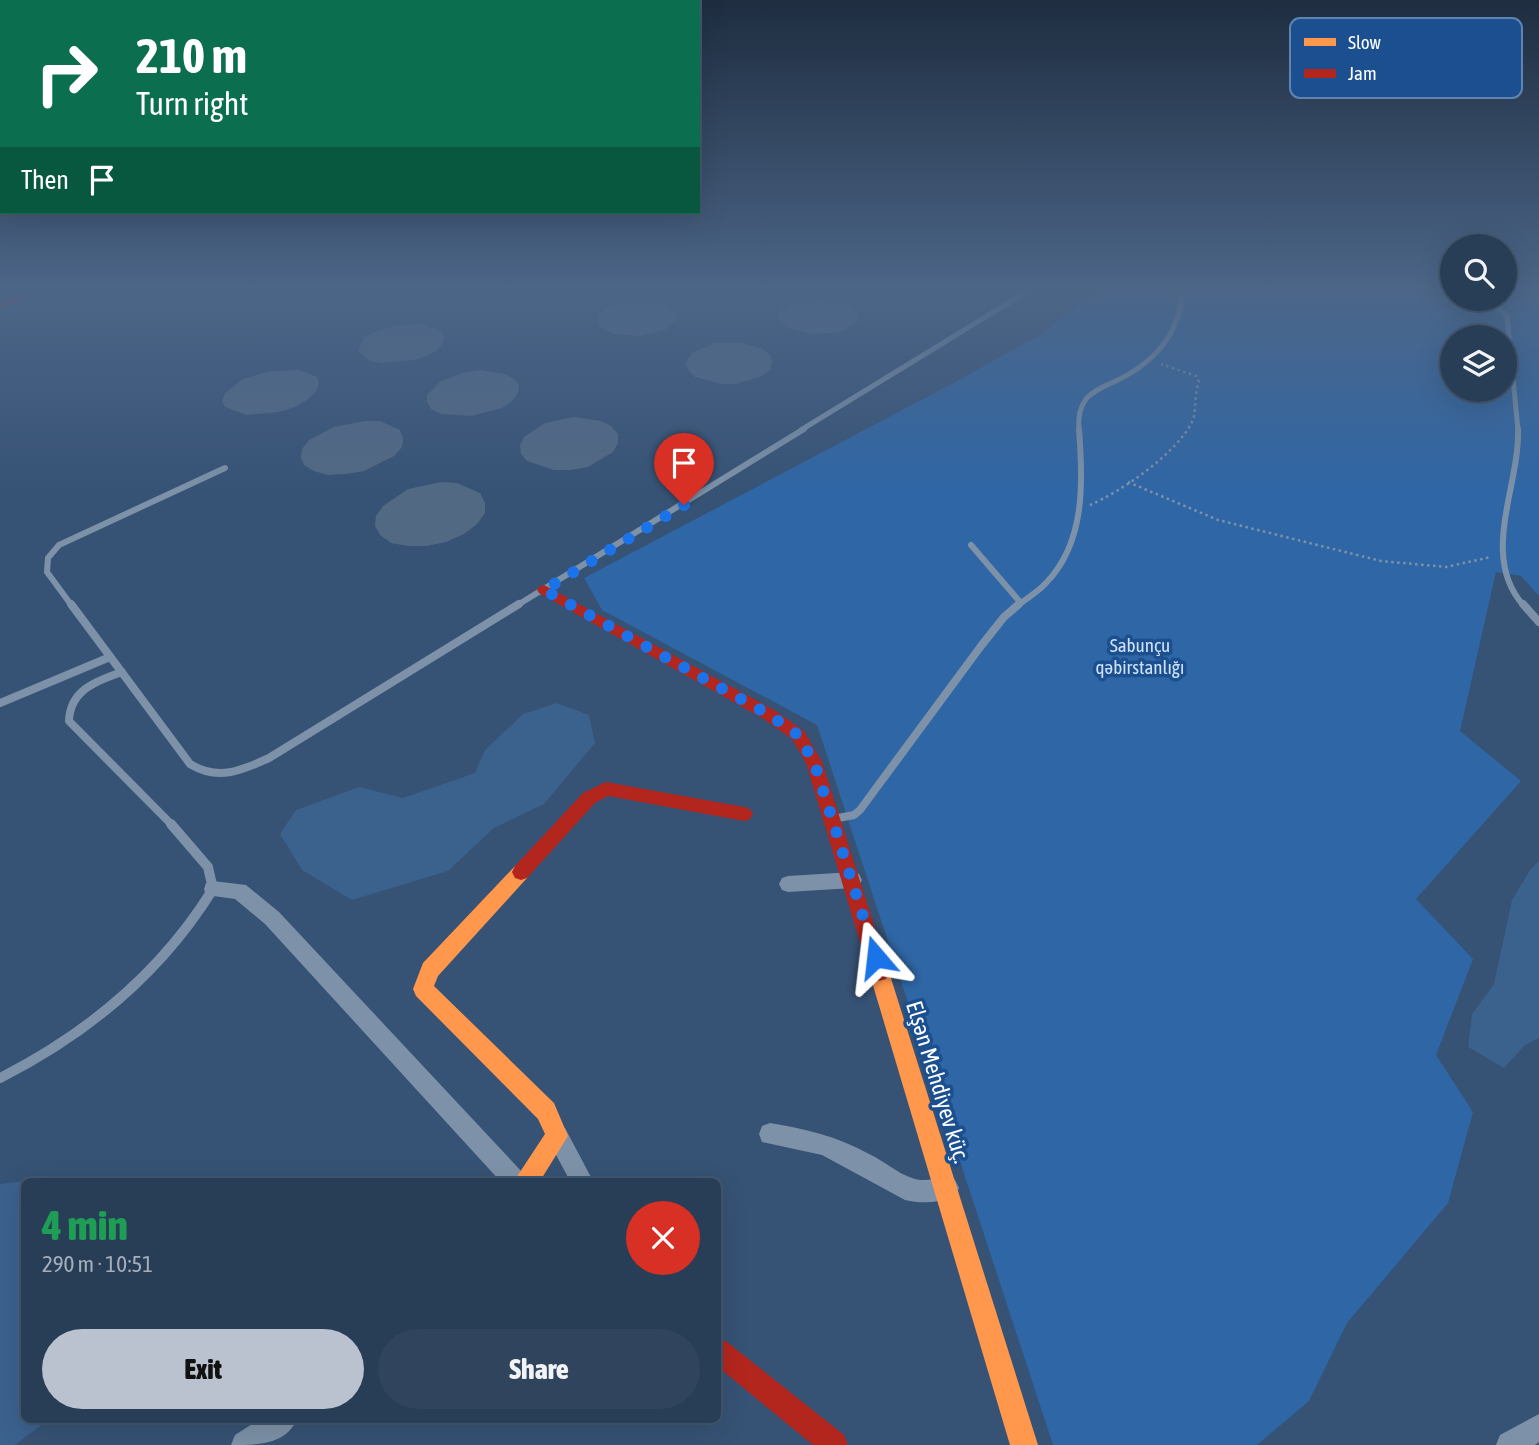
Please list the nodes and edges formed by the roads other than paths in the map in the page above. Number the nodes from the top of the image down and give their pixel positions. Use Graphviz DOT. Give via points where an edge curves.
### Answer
graph roads {
  1 [pos="922,356"];
  2 [pos="1154,356"];
  3 [pos="1509,356"];
  4 [pos="225,468"];
  5 [pos="971,545"];
  6 [pos="544,590"];
  7 [pos="1020,602"];
  8 [pos="1539,622"];
  9 [pos="110,657"];
  10 [pos="122,672"];
  11 [pos="0,703"];
  12 [pos="744,814"];
  13 [pos="833,819"];
  14 [pos="853,880"];
  15 [pos="788,884"];
  16 [pos="213,889"];
  17 [pos="0,1078"];
  18 [pos="770,1134"];
  19 [pos="557,1136"];
  20 [pos="512,1178"];
  21 [pos="528,1178"];
  22 [pos="580,1178"];
  23 [pos="947,1188"];
  24 [pos="721,1353"];
  25 [pos="278,1423"];
  26 [pos="1539,1427"];
  27 [pos="245,1445"];
  28 [pos="834,1445"];
  29 [pos="1024,1445"];
  30 [pos="1510,1445"];
  1 -- 6 [label="lane"];
  2 -- 7 [label="lane" via="1131,374 1098,389 1083,404 1077,508 1070,543 1047,582"];
  3 -- 8 [label="lane" via="1518,432 1501,556 1511,591"];
  4 -- 9 [label="lane" via="52,550 47,572"];
  5 -- 7 [label="lane"];
  6 -- 10 [label="lane" via="270,758 220,776 202,773 190,764"];
  6 -- 13 [label="street, Elşən Mehdiyev küç." via="790,728 810,753"];
  7 -- 13 [label="lane" via="1000,620 860,810"];
  9 -- 10 [label="lane"];
  9 -- 11 [label="lane"];
  10 -- 16 [label="lane" via="81,690 68,710 69,721 190,843 208,867"];
  12 -- 19 [label="street" via="606,789 589,798 430,970 423,989 546,1111"];
  13 -- 14 [label="street, Elşən Mehdiyev küç."];
  14 -- 15 [label="street"];
  14 -- 23 [label="street, Elşən Mehdiyev küç."];
  16 -- 17 [label="lane" via="186,934 110,1007 68,1040"];
  16 -- 20 [label="street" via="239,891 272,918"];
  18 -- 23 [label="street" via="823,1144 905,1188 919,1192"];
  19 -- 21 [label="street"];
  19 -- 22 [label="street"];
  23 -- 29 [label="street, Elşən Mehdiyev küç."];
  24 -- 28 [label="street"];
  25 -- 27 [label="street"];
  26 -- 30 [label="street"];
}
